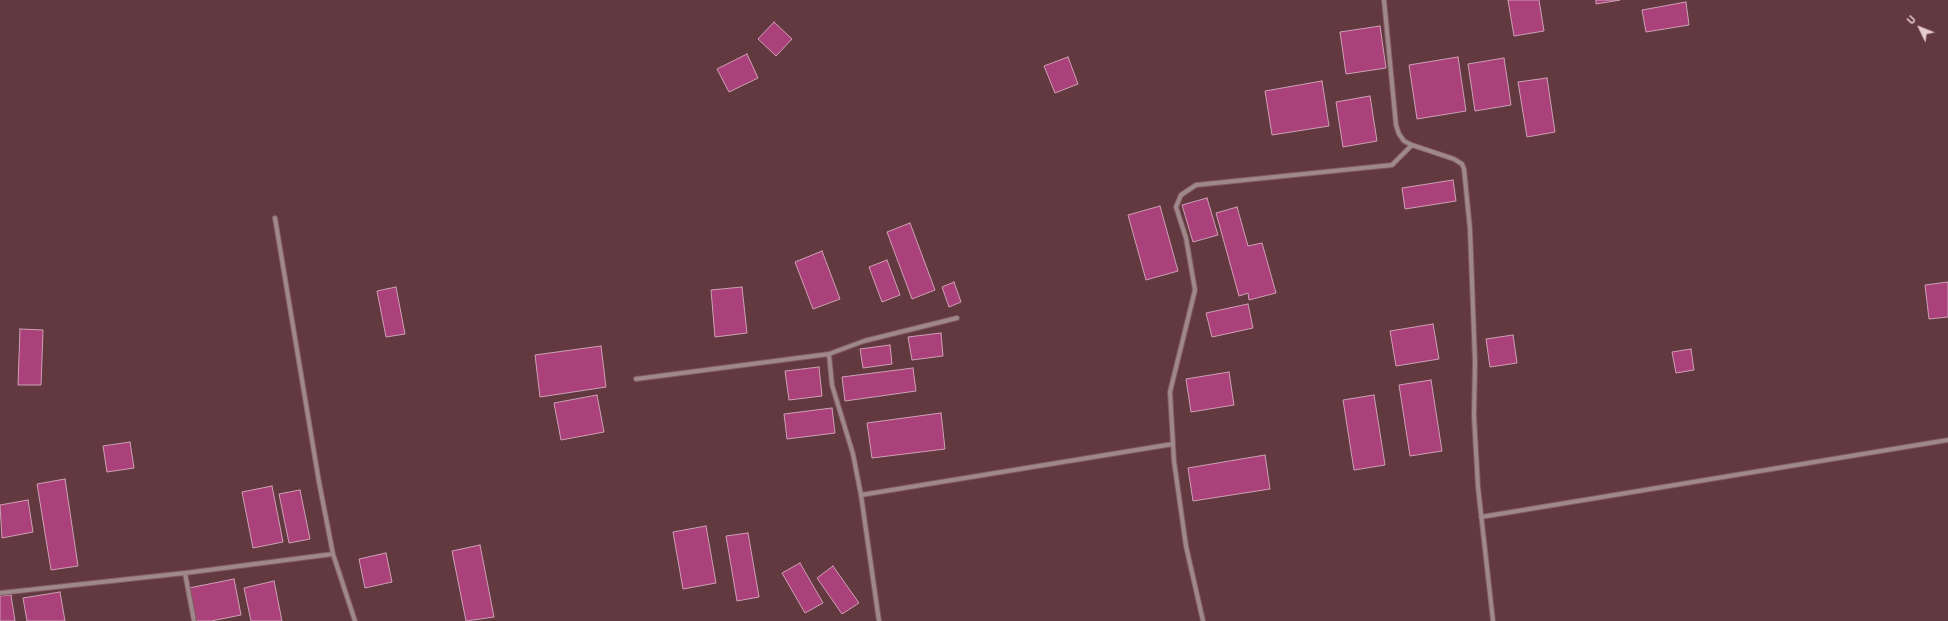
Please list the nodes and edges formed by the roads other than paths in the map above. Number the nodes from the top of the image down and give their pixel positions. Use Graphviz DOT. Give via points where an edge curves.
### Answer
graph roads {
  1 [pos="1384,0"];
  2 [pos="1412,145"];
  3 [pos="275,218"];
  4 [pos="957,318"];
  5 [pos="829,354"];
  6 [pos="636,379"];
  7 [pos="1948,440"];
  8 [pos="1173,444"];
  9 [pos="861,495"];
  10 [pos="1481,517"];
  11 [pos="333,554"];
  12 [pos="185,573"];
  13 [pos="0,593"];
  14 [pos="194,621"];
  15 [pos="355,621"];
  16 [pos="879,621"];
  17 [pos="1203,621"];
  18 [pos="1493,621"];
  1 -- 2 [label="street" via="1396,125 1401,138"];
  2 -- 8 [label="street" via="1392,165 1196,185 1180,195 1176,207 1186,238 1195,290 1170,392"];
  2 -- 10 [label="street" via="1454,159 1462,164 1464,169 1470,229 1475,362 1474,416"];
  3 -- 11 [label="street"];
  4 -- 5 [label="street" via="864,341"];
  5 -- 6 [label="street"];
  5 -- 9 [label="street" via="832,385 853,454"];
  7 -- 10 [label="street"];
  8 -- 9 [label="street"];
  8 -- 17 [label="street" via="1186,546"];
  9 -- 16 [label="street"];
  10 -- 18 [label="street"];
  11 -- 12 [label="street"];
  11 -- 15 [label="street"];
  12 -- 13 [label="street"];
  12 -- 14 [label="street"];
}
